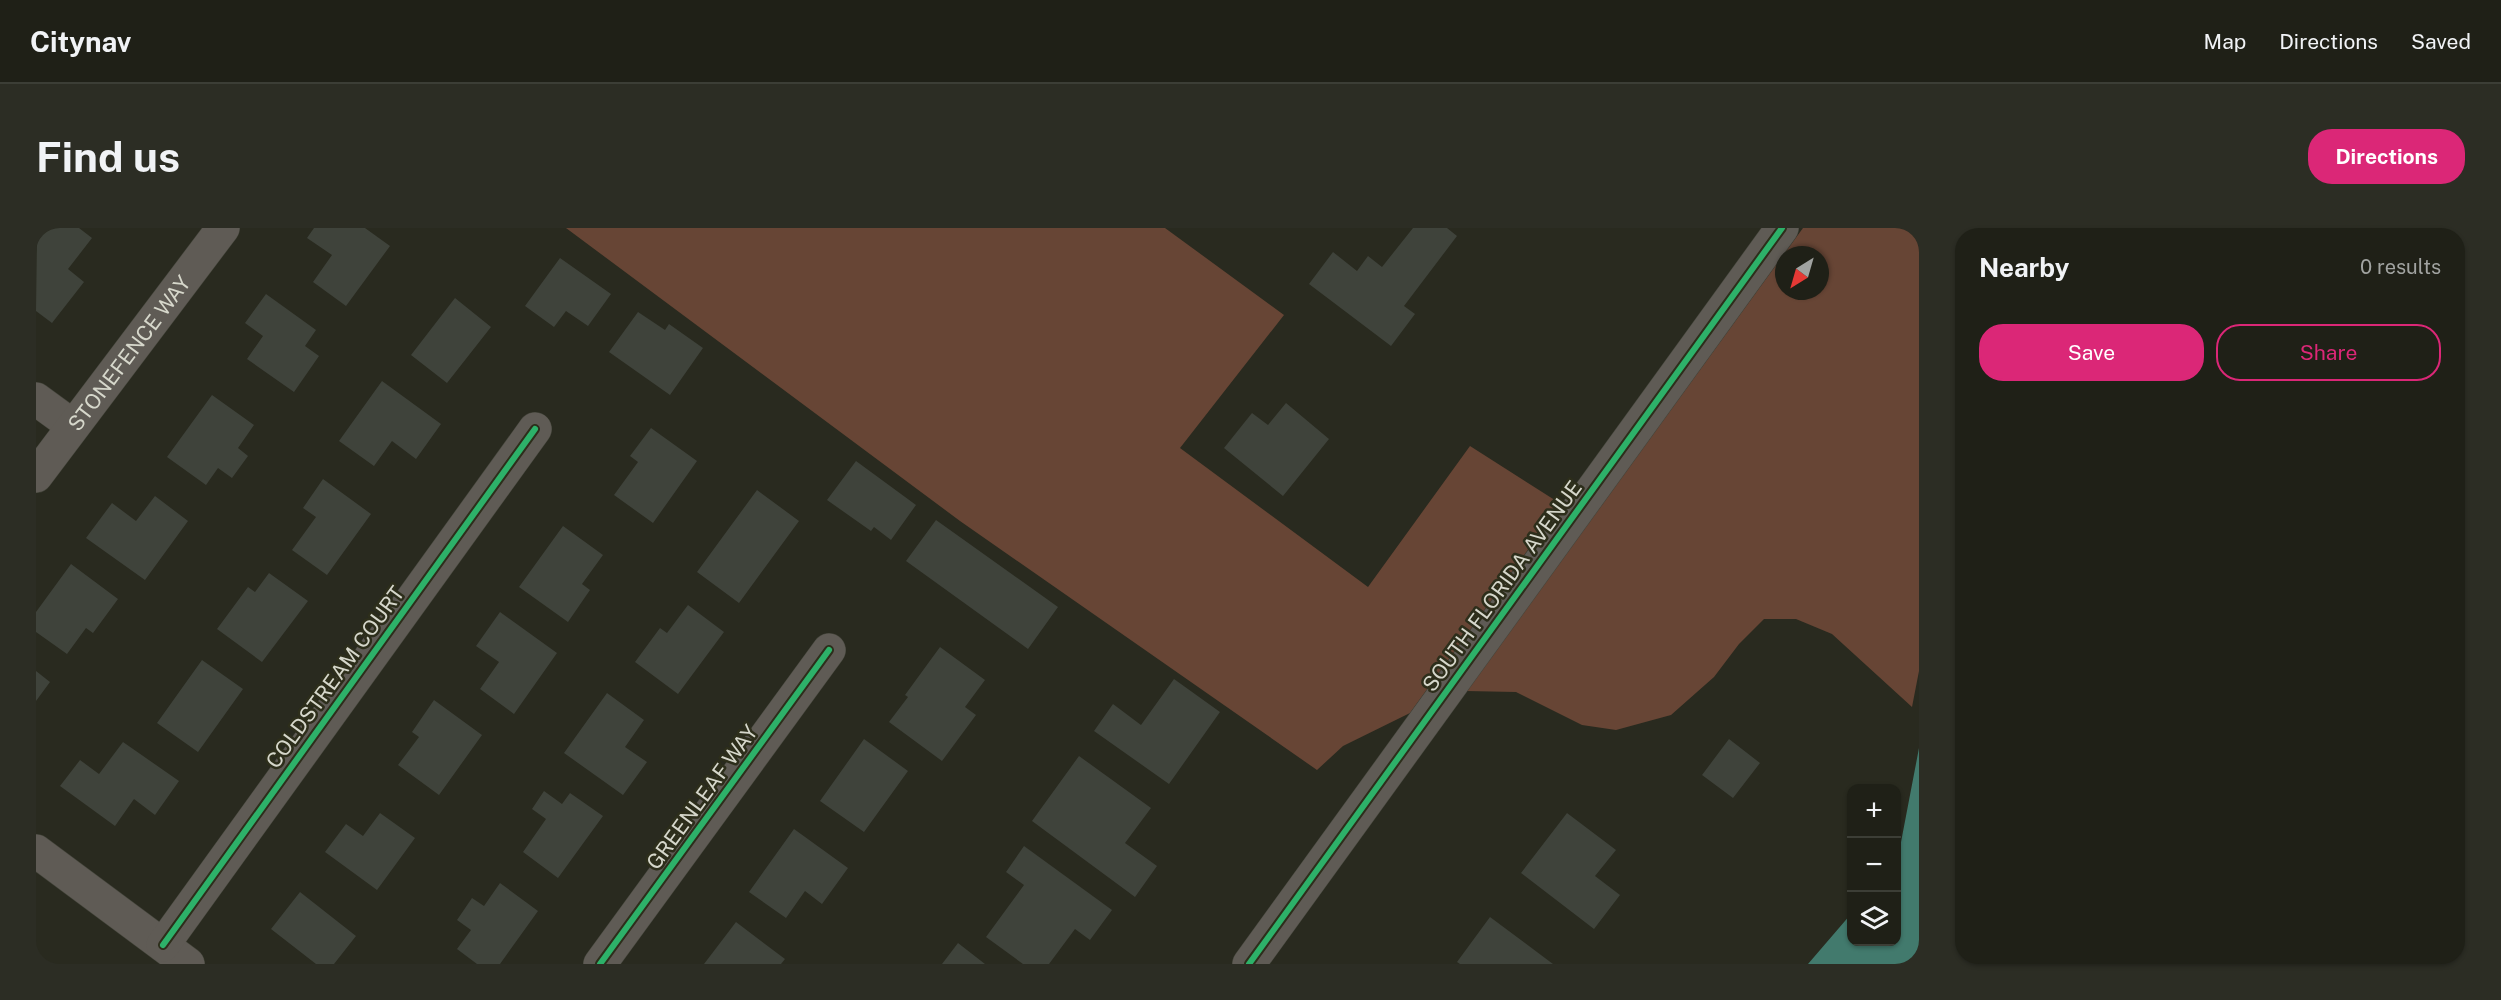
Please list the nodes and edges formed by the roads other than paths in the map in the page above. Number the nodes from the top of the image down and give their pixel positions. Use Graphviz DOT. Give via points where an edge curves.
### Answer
graph roads {
  1 [pos="223,228"];
  2 [pos="1782,228"];
  3 [pos="36,399"];
  4 [pos="73,426"];
  5 [pos="535,429"];
  6 [pos="36,476"];
  7 [pos="830,650"];
  8 [pos="36,851"];
  9 [pos="175,955"];
  10 [pos="600,964"];
  11 [pos="1249,964"];
  1 -- 4 [label="street, STONEFENCE WAY"];
  2 -- 11 [label="street, SOUTH FLORIDA AVENUE"];
  3 -- 4 [label="street"];
  4 -- 6 [label="street, STONEFENCE WAY"];
  5 -- 9 [label="street, COLDSTREAM COURT"];
  7 -- 10 [label="street, GREENLEAF WAY"];
  8 -- 9 [label="street"];
}
